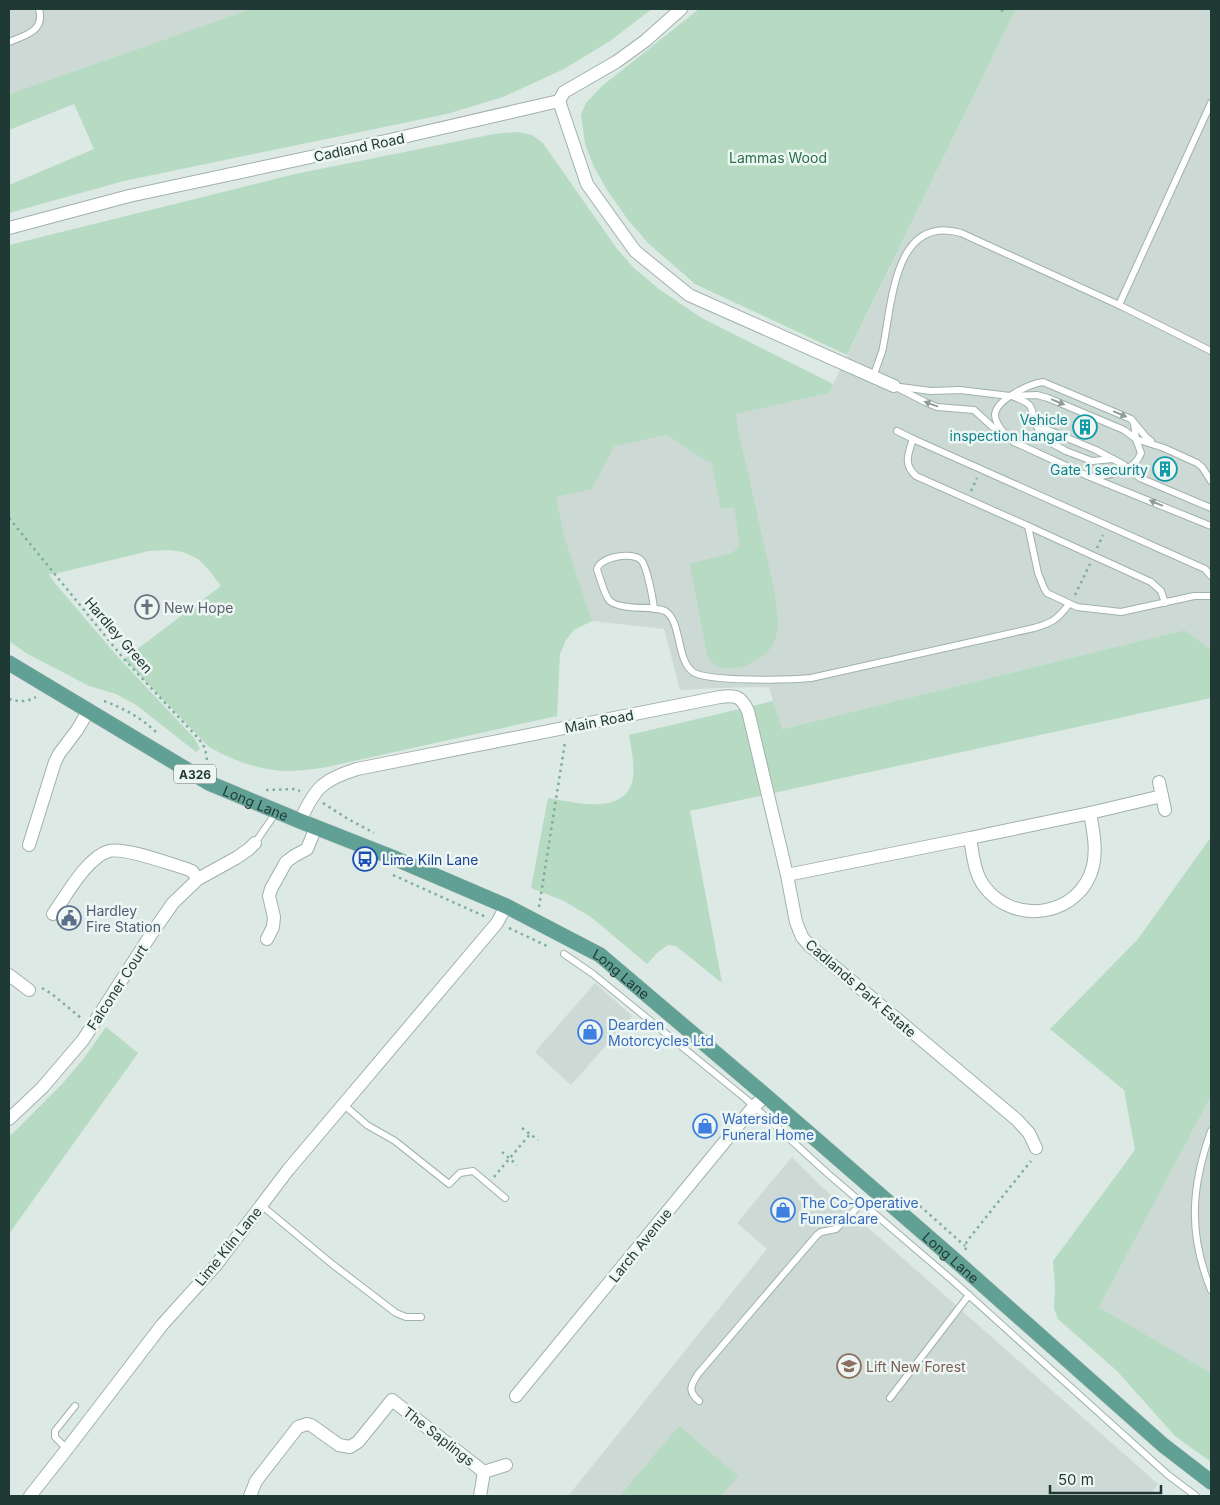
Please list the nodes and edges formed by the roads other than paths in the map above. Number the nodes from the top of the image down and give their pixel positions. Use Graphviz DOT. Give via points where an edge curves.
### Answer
graph roads {
  1 [pos="39,9"];
  2 [pos="680,9"];
  3 [pos="9,42"];
  4 [pos="559,101"];
  5 [pos="1211,103"];
  6 [pos="9,228"];
  7 [pos="1119,305"];
  8 [pos="1211,351"];
  9 [pos="873,377"];
  10 [pos="894,386"];
  11 [pos="1010,396"];
  12 [pos="1134,421"];
  13 [pos="1036,425"];
  14 [pos="897,431"];
  15 [pos="1008,438"];
  16 [pos="914,439"];
  17 [pos="1136,439"];
  18 [pos="1164,448"];
  19 [pos="1114,459"];
  20 [pos="1128,468"];
  21 [pos="1090,477"];
  22 [pos="1211,481"];
  23 [pos="1211,508"];
  24 [pos="1028,526"];
  25 [pos="1211,526"];
  26 [pos="1211,576"];
  27 [pos="1211,596"];
  28 [pos="1164,603"];
  29 [pos="1069,604"];
  30 [pos="654,609"];
  31 [pos="9,663"];
  32 [pos="88,710"];
  33 [pos="1159,782"];
  34 [pos="1162,796"];
  35 [pos="1165,810"];
  36 [pos="277,811"];
  37 [pos="1090,813"];
  38 [pos="300,821"];
  39 [pos="316,828"];
  40 [pos="970,838"];
  41 [pos="255,843"];
  42 [pos="29,845"];
  43 [pos="787,875"];
  44 [pos="198,880"];
  45 [pos="506,906"];
  46 [pos="53,914"];
  47 [pos="267,939"];
  48 [pos="564,954"];
  49 [pos="9,975"];
  50 [pos="29,990"];
  51 [pos="766,1096"];
  52 [pos="343,1104"];
  53 [pos="754,1106"];
  54 [pos="9,1119"];
  55 [pos="1211,1131"];
  56 [pos="1036,1148"];
  57 [pos="1204,1152"];
  58 [pos="1211,1154"];
  59 [pos="505,1198"];
  60 [pos="862,1203"];
  61 [pos="261,1205"];
  62 [pos="1211,1290"];
  63 [pos="968,1295"];
  64 [pos="421,1317"];
  65 [pos="516,1396"];
  66 [pos="890,1398"];
  67 [pos="699,1402"];
  68 [pos="75,1406"];
  69 [pos="67,1450"];
  70 [pos="506,1465"];
  71 [pos="484,1472"];
  72 [pos="1211,1482"];
  73 [pos="30,1496"];
  74 [pos="250,1496"];
  75 [pos="480,1496"];
  76 [pos="1196,1496"];
  1 -- 3 [label="lane" via="41,19 36,28"];
  2 -- 4 [label="street, Cadland Road" via="616,62 564,92"];
  4 -- 6 [label="street, Cadland Road" via="129,196"];
  4 -- 9 [label="street" via="587,184 635,251 689,295"];
  5 -- 7 [label="lane"];
  7 -- 8 [label="lane"];
  7 -- 9 [label="lane" via="961,233 941,229 931,231 916,240 900,268 889,307 882,352"];
  9 -- 10 [label="street"];
  10 -- 11 [label="lane"];
  15 -- 10 [label="lane, one-way" via="974,410 937,407"];
  11 -- 12 [label="lane, one-way" via="1044,382"];
  11 -- 13 [label="lane" via="1029,404"];
  11 -- 15 [label="lane" via="1002,402 995,416"];
  11 -- 17 [label="lane, one-way" via="1048,398 1124,430"];
  12 -- 17 [label="lane"];
  12 -- 18 [label="lane" via="1146,437"];
  13 -- 19 [label="lane"];
  13 -- 19 [label="lane" via="1044,439 1066,451 1096,462"];
  14 -- 16 [label="lane"];
  15 -- 21 [label="lane"];
  16 -- 24 [label="lane" via="907,462 911,472"];
  16 -- 26 [label="lane" via="1205,569"];
  17 -- 18 [label="lane"];
  17 -- 20 [label="lane" via="1141,453 1134,465"];
  18 -- 22 [label="lane" via="1197,462"];
  19 -- 20 [label="lane"];
  20 -- 21 [label="lane"];
  20 -- 23 [label="lane" via="1148,482"];
  25 -- 21 [label="lane, one-way"];
  24 -- 28 [label="lane" via="1151,582 1161,591"];
  24 -- 29 [label="lane" via="1044,588"];
  27 -- 28 [label="lane" via="1194,596"];
  28 -- 29 [label="lane" via="1121,612"];
  29 -- 30 [label="lane" via="1053,622 1034,628 811,678 787,680 712,678 696,674 687,667 670,615"];
  30 -- 30 [label="lane" via="614,605 609,601 597,570 601,562 621,557 640,558"];
  31 -- 32 [label="main road, Long Lane / A326"];
  32 -- 36 [label="main road, Long Lane / A326" via="209,783"];
  32 -- 42 [label="street" via="55,762"];
  33 -- 34 [label="street"];
  34 -- 35 [label="street"];
  34 -- 37 [label="street"];
  36 -- 38 [label="main road, Long Lane / A326"];
  36 -- 41 [label="lane, Falconer Court"];
  37 -- 40 [label="street"];
  37 -- 40 [label="street" via="1095,850 1088,880 1070,900 1056,908 1026,911 1004,904 994,896 977,872"];
  38 -- 39 [label="main road, Long Lane / A326"];
  38 -- 43 [label="street, Main Road" via="319,788 345,773 720,697 736,697 748,711"];
  39 -- 45 [label="main road, Long Lane / A326"];
  39 -- 47 [label="street" via="307,849 286,862 271,889 269,896 274,917"];
  40 -- 43 [label="street"];
  41 -- 44 [label="street, Falconer Court"];
  43 -- 56 [label="street, Cadlands Park Estate" via="796,922 806,942 1017,1120 1029,1133"];
  44 -- 46 [label="street" via="192,871 184,868 126,852 108,851 87,867"];
  44 -- 54 [label="street, Falconer Court" via="173,903 83,1040 42,1088"];
  45 -- 51 [label="main road, Long Lane / A326" via="600,954"];
  45 -- 52 [label="street, Lime Kiln Lane" via="498,923"];
  48 -- 53 [label="lane"];
  49 -- 50 [label="street"];
  51 -- 53 [label="street, Larch Avenue"];
  51 -- 72 [label="main road, Long Lane / A326" via="1163,1445"];
  52 -- 59 [label="lane" via="449,1184 460,1173 473,1171"];
  52 -- 61 [label="street, Lime Kiln Lane"];
  53 -- 60 [label="lane"];
  53 -- 65 [label="street, Larch Avenue"];
  55 -- 57 [label="lane"];
  57 -- 58 [label="lane"];
  57 -- 62 [label="lane" via="1195,1195 1195,1224 1198,1251"];
  60 -- 63 [label="lane"];
  60 -- 67 [label="lane" via="836,1229 817,1235 698,1374 691,1390"];
  61 -- 64 [label="lane" via="396,1313"];
  61 -- 69 [label="street, Lime Kiln Lane" via="216,1265 162,1325"];
  63 -- 66 [label="lane"];
  63 -- 76 [label="lane" via="1168,1475"];
  68 -- 69 [label="lane" via="55,1431 55,1437"];
  69 -- 73 [label="street, Lime Kiln Lane"];
  70 -- 71 [label="street"];
  71 -- 74 [label="street, The Saplings" via="392,1400 358,1442 350,1447 339,1445 311,1425 298,1427 256,1481"];
  71 -- 75 [label="street"];
}
